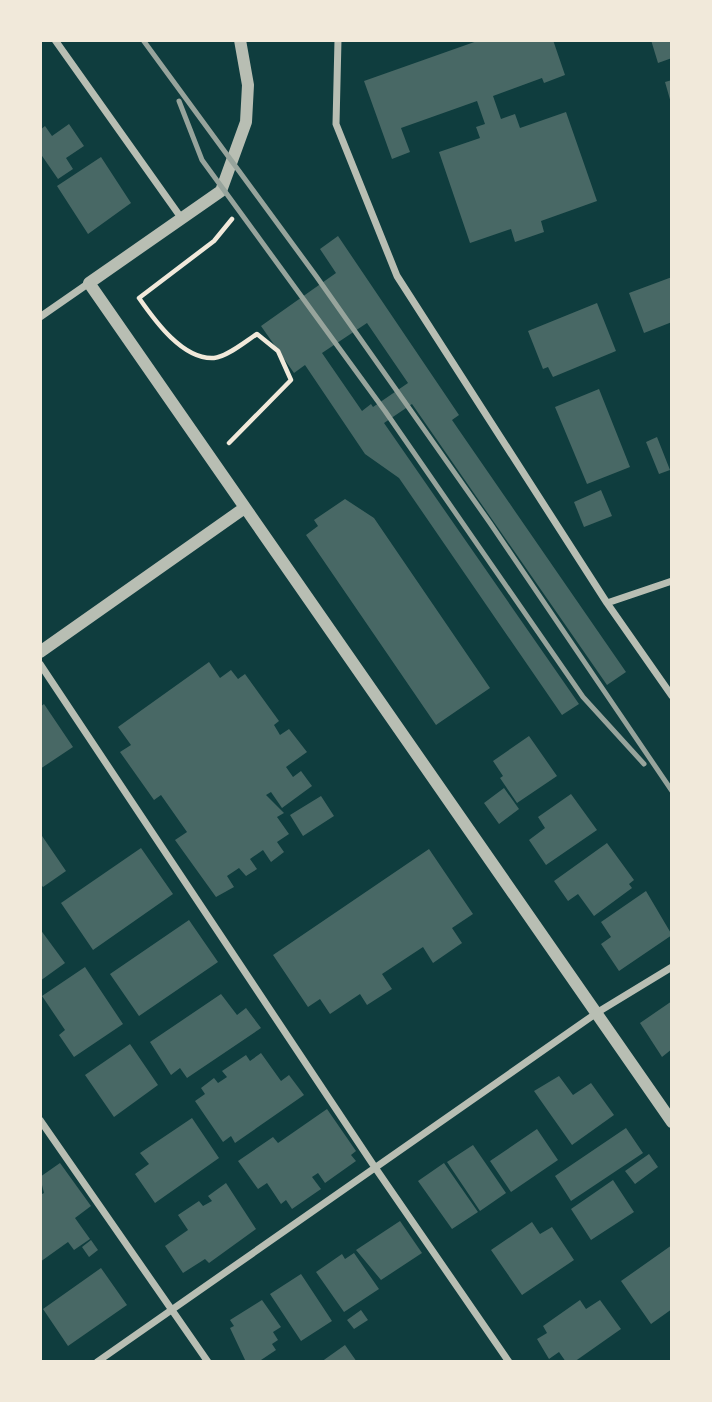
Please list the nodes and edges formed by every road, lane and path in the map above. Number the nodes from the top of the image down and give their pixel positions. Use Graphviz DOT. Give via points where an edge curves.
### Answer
graph roads {
  1 [pos="55,40"];
  2 [pos="240,40"];
  3 [pos="338,40"];
  4 [pos="182,219"];
  5 [pos="232,219"];
  6 [pos="89,283"];
  7 [pos="40,317"];
  8 [pos="235,455"];
  9 [pos="243,509"];
  10 [pos="672,581"];
  11 [pos="607,603"];
  12 [pos="40,652"];
  13 [pos="40,664"];
  14 [pos="672,696"];
  15 [pos="672,967"];
  16 [pos="598,1012"];
  17 [pos="40,1120"];
  18 [pos="672,1122"];
  19 [pos="374,1166"];
  20 [pos="172,1310"];
  21 [pos="97,1362"];
  22 [pos="208,1362"];
  23 [pos="509,1362"];
  1 -- 4 [label="street"];
  2 -- 4 [label="street" via="248,85 246,122 220,191"];
  3 -- 11 [label="street" via="336,124 397,276"];
  4 -- 6 [label="street"];
  5 -- 8 [label="path" via="214,241 139,298 155,320 194,356 216,358 257,334 278,351 291,380 228,444"];
  6 -- 7 [label="street"];
  6 -- 9 [label="street"];
  9 -- 12 [label="street"];
  9 -- 16 [label="street"];
  10 -- 11 [label="street"];
  11 -- 14 [label="street"];
  13 -- 19 [label="street"];
  15 -- 16 [label="street"];
  16 -- 18 [label="street"];
  16 -- 19 [label="street"];
  17 -- 20 [label="street"];
  19 -- 20 [label="street"];
  19 -- 23 [label="street"];
  20 -- 21 [label="street"];
  20 -- 22 [label="street"];
}
